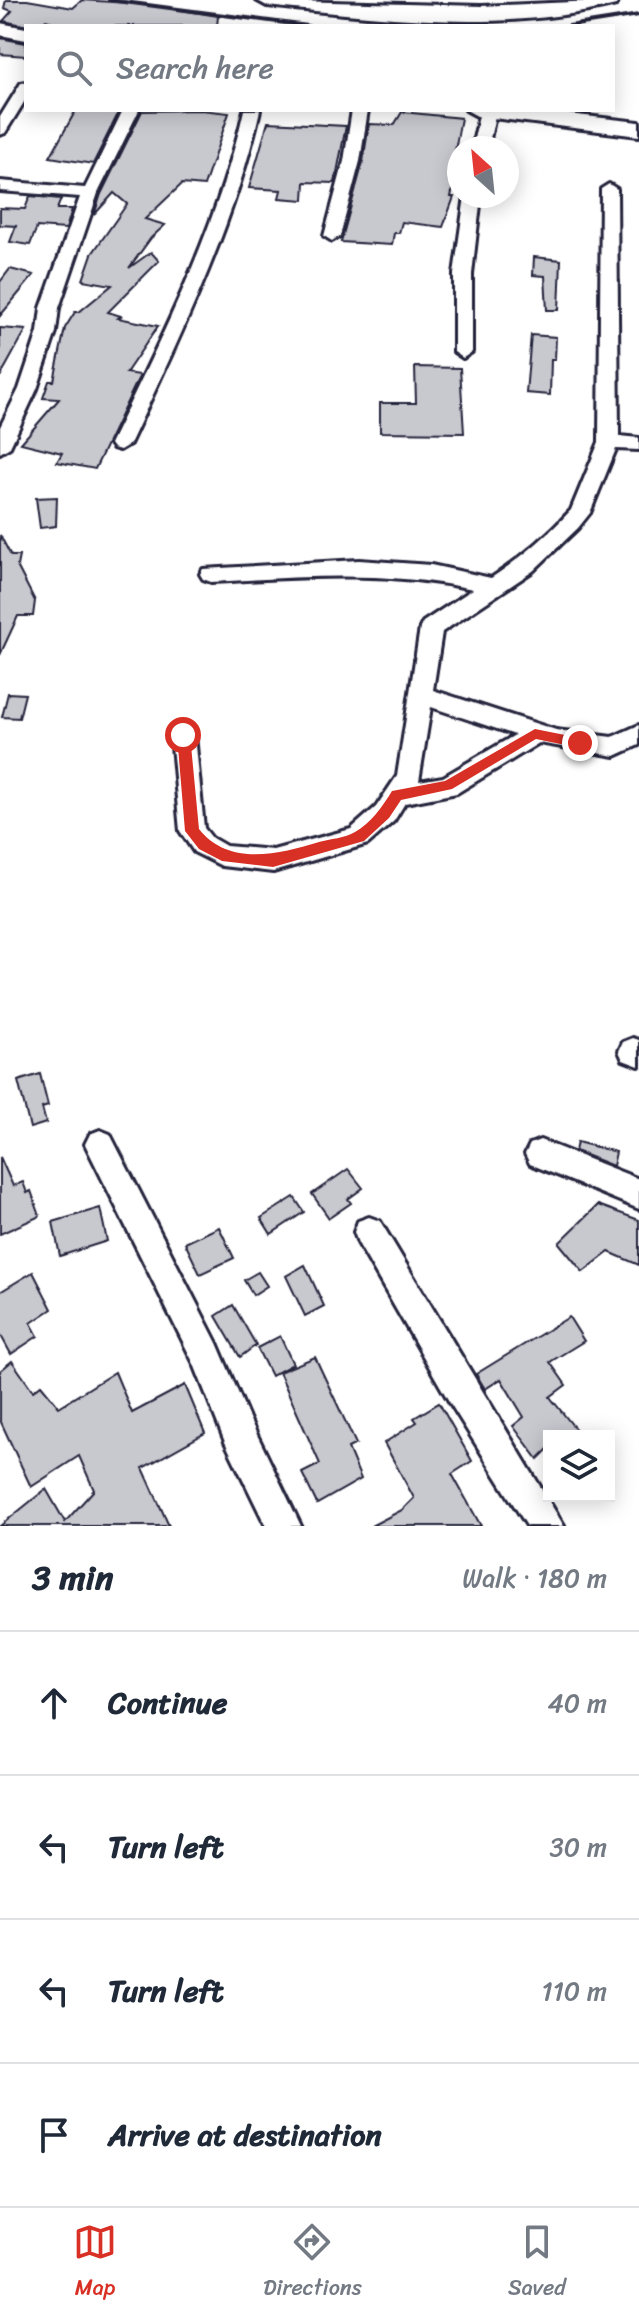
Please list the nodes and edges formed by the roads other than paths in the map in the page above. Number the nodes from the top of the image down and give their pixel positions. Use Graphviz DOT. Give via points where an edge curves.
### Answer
graph roads {
  1 [pos="267,0"];
  2 [pos="600,1"];
  3 [pos="0,29"];
  4 [pos="24,34"];
  5 [pos="24,89"];
  6 [pos="130,112"];
  7 [pos="252,112"];
  8 [pos="360,112"];
  9 [pos="483,112"];
  10 [pos="492,112"];
  11 [pos="639,129"];
  12 [pos="0,130"];
  13 [pos="481,136"];
  14 [pos="0,186"];
  15 [pos="609,189"];
  16 [pos="90,193"];
  17 [pos="471,208"];
  18 [pos="332,236"];
  19 [pos="463,352"];
  20 [pos="609,442"];
  21 [pos="120,444"];
  22 [pos="639,444"];
  23 [pos="0,447"];
  24 [pos="211,574"];
  25 [pos="493,586"];
  26 [pos="421,695"];
  27 [pos="535,734"];
  28 [pos="639,734"];
  29 [pos="183,735"];
  30 [pos="397,795"];
  31 [pos="100,1144"];
  32 [pos="540,1154"];
  33 [pos="639,1194"];
  34 [pos="369,1232"];
  35 [pos="284,1526"];
  36 [pos="547,1526"];
  1 -- 2 [label="main road" via="427,14"];
  3 -- 4 [label="main road"];
  5 -- 12 [label="street"];
  6 -- 16 [label="street"];
  7 -- 21 [label="street" via="239,168 167,346"];
  8 -- 18 [label="street"];
  9 -- 13 [label="street"];
  10 -- 11 [label="main road"];
  14 -- 16 [label="street"];
  15 -- 20 [label="street"];
  16 -- 23 [label="street" via="28,389"];
  17 -- 19 [label="street" via="463,274"];
  20 -- 22 [label="street"];
  20 -- 25 [label="street" via="580,513 525,566"];
  24 -- 25 [label="street" via="359,567 431,573"];
  25 -- 26 [label="street" via="431,628"];
  26 -- 27 [label="street"];
  26 -- 30 [label="street" via="409,778"];
  27 -- 28 [label="street" via="615,747"];
  27 -- 30 [label="street" via="448,786"];
  29 -- 30 [label="street" via="192,831 222,856 273,861 341,844 359,837"];
  31 -- 35 [label="street" via="206,1354"];
  32 -- 33 [label="street"];
  34 -- 36 [label="street"];
}
